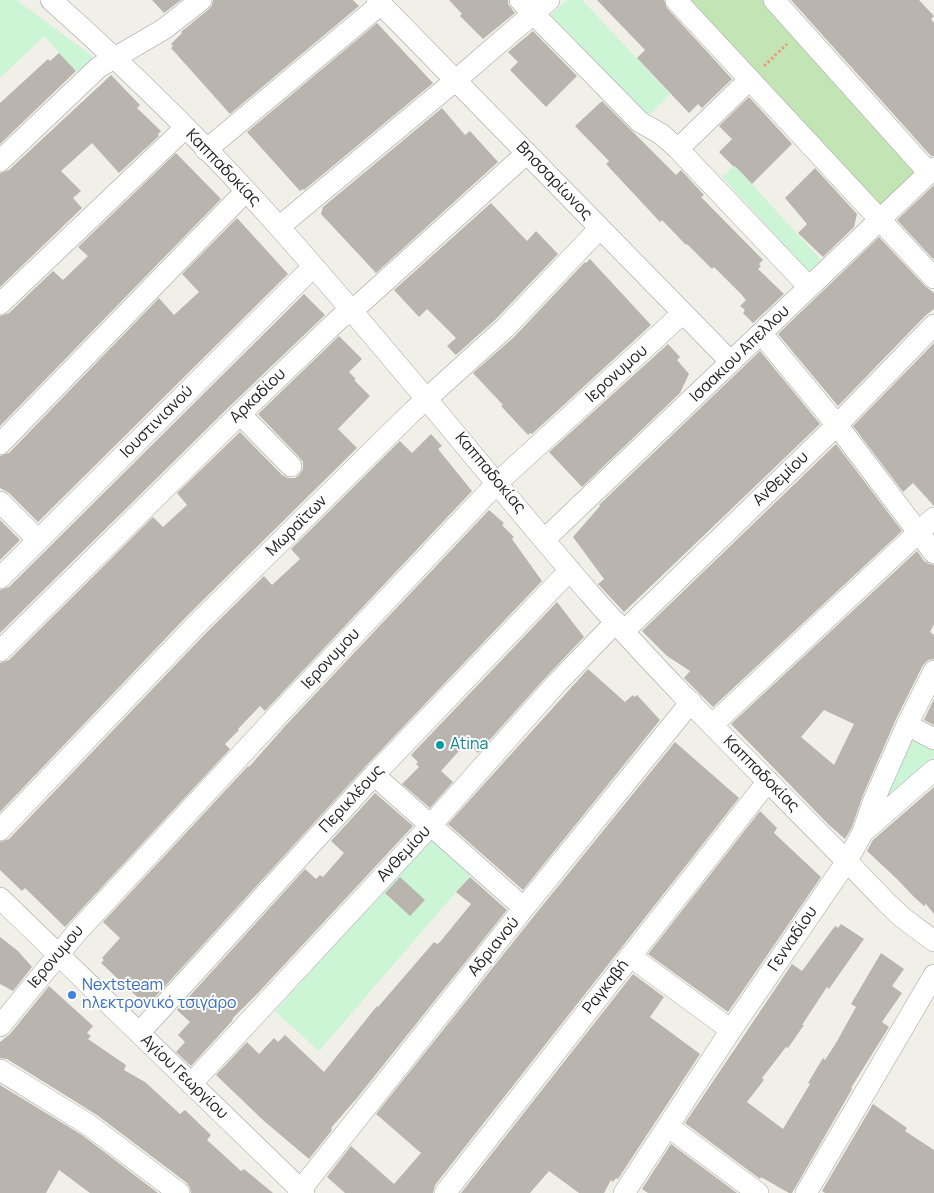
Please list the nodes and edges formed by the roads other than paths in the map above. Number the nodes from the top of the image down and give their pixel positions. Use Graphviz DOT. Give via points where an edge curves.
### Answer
graph roads {
  1 [pos="51,0"];
  2 [pos="200,0"];
  3 [pos="676,0"];
  4 [pos="774,0"];
  5 [pos="379,2"];
  6 [pos="534,4"];
  7 [pos="115,58"];
  8 [pos="456,80"];
  9 [pos="750,80"];
  10 [pos="185,128"];
  11 [pos="678,149"];
  12 [pos="206,150"];
  13 [pos="527,153"];
  14 [pos="0,161"];
  15 [pos="931,171"];
  16 [pos="246,191"];
  17 [pos="880,219"];
  18 [pos="279,227"];
  19 [pos="600,228"];
  20 [pos="313,267"];
  21 [pos="934,278"];
  22 [pos="809,287"];
  23 [pos="0,304"];
  24 [pos="352,311"];
  25 [pos="683,313"];
  26 [pos="934,325"];
  27 [pos="761,333"];
  28 [pos="731,362"];
  29 [pos="428,399"];
  30 [pos="240,414"];
  31 [pos="837,425"];
  32 [pos="0,444"];
  33 [pos="292,466"];
  34 [pos="497,483"];
  35 [pos="0,502"];
  36 [pos="934,518"];
  37 [pos="918,532"];
  38 [pos="545,539"];
  39 [pos="38,540"];
  40 [pos="934,553"];
  41 [pos="570,570"];
  42 [pos="0,578"];
  43 [pos="620,626"];
  44 [pos="0,651"];
  45 [pos="934,671"];
  46 [pos="691,702"];
  47 [pos="712,724"];
  48 [pos="907,725"];
  49 [pos="934,739"];
  50 [pos="934,770"];
  51 [pos="374,775"];
  52 [pos="768,780"];
  53 [pos="430,825"];
  54 [pos="0,830"];
  55 [pos="863,832"];
  56 [pos="846,861"];
  57 [pos="0,898"];
  58 [pos="524,908"];
  59 [pos="934,941"];
  60 [pos="58,954"];
  61 [pos="630,956"];
  62 [pos="934,975"];
  63 [pos="0,1026"];
  64 [pos="731,1030"];
  65 [pos="139,1033"];
  66 [pos="0,1070"];
  67 [pos="191,1084"];
  68 [pos="669,1127"];
  69 [pos="301,1192"];
  70 [pos="179,1193"];
  71 [pos="445,1193"];
  72 [pos="624,1193"];
  73 [pos="758,1193"];
  74 [pos="806,1193"];
  1 -- 7 [label="street, Καππαδοκίας"];
  2 -- 7 [label="street" via="164,29"];
  3 -- 9 [label="street"];
  4 -- 15 [label="street"];
  5 -- 8 [label="street, Βησσαρίωνος"];
  5 -- 12 [label="street"];
  6 -- 8 [label="street"];
  6 -- 11 [label="street" via="640,122"];
  7 -- 10 [label="street, Καππαδοκίας"];
  7 -- 14 [label="street" via="99,68"];
  8 -- 13 [label="street, Βησσαρίωνος"];
  8 -- 18 [label="street"];
  9 -- 11 [label="street"];
  9 -- 17 [label="street"];
  10 -- 12 [label="street, Καππαδοκίας"];
  10 -- 23 [label="street"];
  11 -- 22 [label="street"];
  12 -- 16 [label="street, Καππαδοκίας"];
  13 -- 19 [label="street, Βησσαρίωνος"];
  13 -- 24 [label="street, Αρκαδίου"];
  15 -- 17 [label="street, Ισαακιου Απελλου"];
  16 -- 18 [label="street, Καππαδοκίας"];
  16 -- 32 [label="street"];
  17 -- 21 [label="street"];
  17 -- 22 [label="street, Ισαακιου Απελλου"];
  18 -- 20 [label="street, Καππαδοκίας"];
  19 -- 25 [label="street, Βησσαρίωνος"];
  19 -- 29 [label="street, Μωραϊτων" via="505,328"];
  20 -- 24 [label="street, Καππαδοκίας"];
  20 -- 39 [label="street, Ιουστινιανού"];
  22 -- 27 [label="street, Ισαακιου Απελλου"];
  24 -- 29 [label="street, Καππαδοκίας"];
  24 -- 30 [label="street, Αρκαδίου" via="340,318"];
  25 -- 28 [label="street, Βησσαρίωνος"];
  25 -- 34 [label="street, Ιερονυμου"];
  26 -- 31 [label="street, Ανθεμίου"];
  27 -- 28 [label="street, Ισαακιου Απελλου"];
  27 -- 31 [label="street"];
  28 -- 38 [label="street, Ισαακιου Απελλου"];
  29 -- 34 [label="street, Καππαδοκίας"];
  29 -- 54 [label="street, Μωραϊτων" via="196,625"];
  30 -- 33 [label="street"];
  30 -- 44 [label="street, Αρκαδίου"];
  31 -- 37 [label="street"];
  31 -- 43 [label="street, Ανθεμίου"];
  34 -- 38 [label="street, Καππαδοκίας"];
  34 -- 60 [label="street, Ιερονυμου"];
  35 -- 39 [label="street"];
  36 -- 37 [label="street"];
  37 -- 40 [label="street"];
  37 -- 47 [label="street"];
  38 -- 41 [label="street, Καππαδοκίας"];
  39 -- 42 [label="street, Ιουστινιανού"];
  41 -- 43 [label="street, Καππαδοκίας"];
  41 -- 51 [label="street, Περικλέους"];
  43 -- 46 [label="street, Καππαδοκίας"];
  43 -- 53 [label="street, Ανθεμίου" via="556,684"];
  45 -- 48 [label="street, Γενναδίου"];
  46 -- 47 [label="street, Καππαδοκίας"];
  46 -- 58 [label="street, Αδριανού"];
  47 -- 52 [label="street, Καππαδοκίας"];
  48 -- 49 [label="street"];
  48 -- 55 [label="street, Γενναδίου"];
  50 -- 55 [label="street"];
  51 -- 53 [label="street"];
  51 -- 65 [label="street, Περικλέους"];
  52 -- 56 [label="street, Καππαδοκίας"];
  52 -- 61 [label="street, Ραγκαβή"];
  53 -- 58 [label="street"];
  53 -- 67 [label="street, Ανθεμίου"];
  55 -- 56 [label="street, Γενναδίου"];
  56 -- 59 [label="street, Καππαδοκίας" via="898,913"];
  56 -- 64 [label="street, Γενναδίου"];
  57 -- 60 [label="street, Αγίου Γεωργίου"];
  58 -- 69 [label="street, Αδριανού"];
  60 -- 63 [label="street, Ιερονυμου"];
  60 -- 65 [label="street, Αγίου Γεωργίου"];
  61 -- 64 [label="street"];
  61 -- 71 [label="street, Ραγκαβή"];
  62 -- 74 [label="street"];
  64 -- 68 [label="street, Γενναδίου"];
  65 -- 67 [label="street, Αγίου Γεωργίου"];
  66 -- 70 [label="street" via="89,1125"];
  67 -- 69 [label="street, Αγίου Γεωργίου"];
  68 -- 72 [label="street, Γενναδίου"];
  68 -- 73 [label="street"];
}
